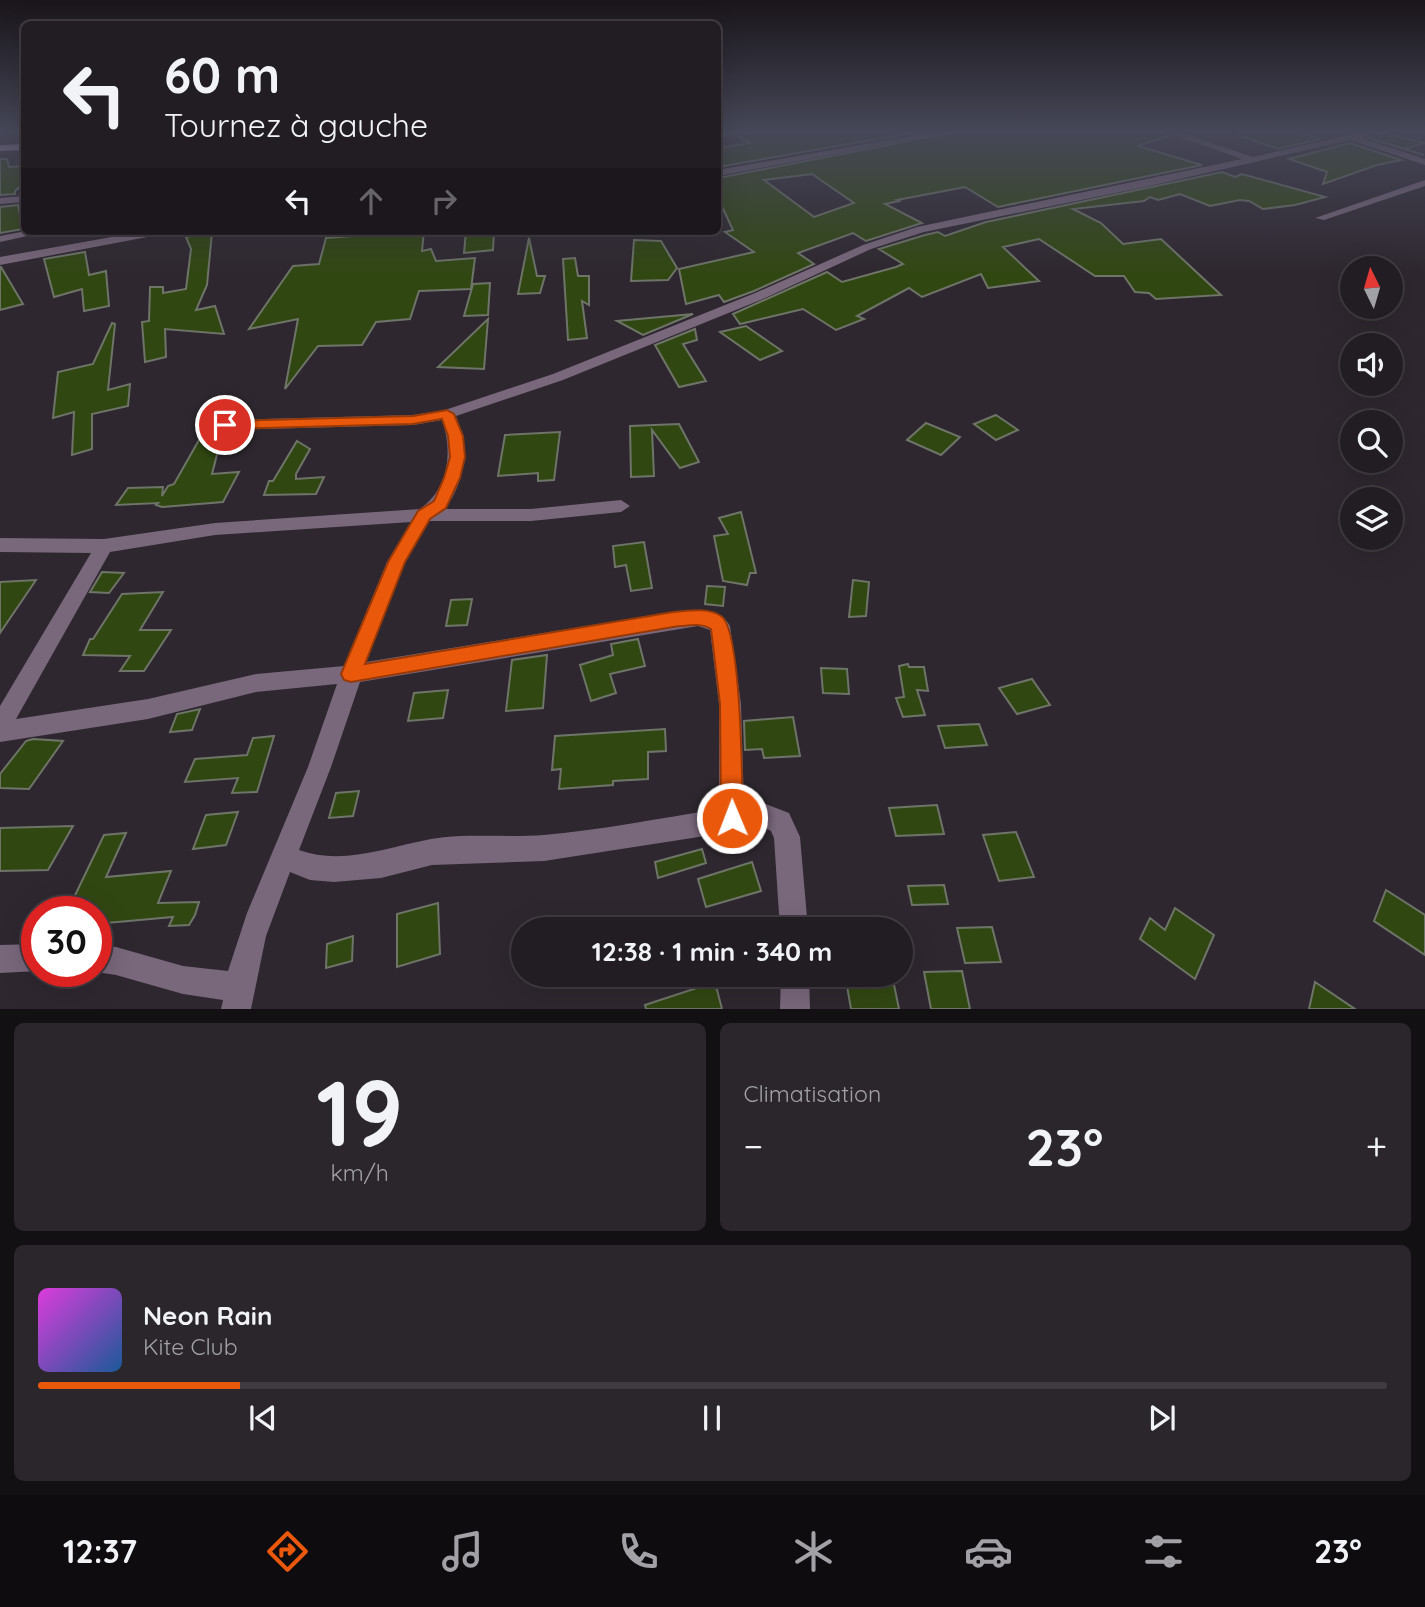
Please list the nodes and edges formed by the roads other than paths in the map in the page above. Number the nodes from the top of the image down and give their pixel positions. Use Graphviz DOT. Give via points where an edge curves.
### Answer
graph roads {
  1 [pos="1166,179"];
  2 [pos="1425,183"];
  3 [pos="21,199"];
  4 [pos="0,201"];
  5 [pos="1320,218"];
  6 [pos="22,235"];
  7 [pos="141,235"];
  8 [pos="0,239"];
  9 [pos="0,261"];
  10 [pos="447,414"];
  11 [pos="225,425"];
  12 [pos="621,506"];
  13 [pos="424,515"];
  14 [pos="0,545"];
  15 [pos="104,546"];
  16 [pos="351,674"];
  17 [pos="0,729"];
  18 [pos="732,818"];
  19 [pos="282,856"];
  20 [pos="793,917"];
  21 [pos="21,958"];
  22 [pos="0,959"];
  23 [pos="112,961"];
  24 [pos="795,987"];
  25 [pos="237,998"];
  26 [pos="795,1009"];
  1 -- 10 [label="street" via="921,229 867,247 558,377"];
  2 -- 5 [label="street"];
  3 -- 4 [label="street"];
  6 -- 8 [label="street"];
  7 -- 9 [label="street"];
  10 -- 11 [label="street" via="413,420"];
  10 -- 13 [label="street" via="456,436 457,457 440,504"];
  12 -- 13 [label="street" via="531,515"];
  13 -- 15 [label="street" via="215,529"];
  13 -- 16 [label="street" via="397,562"];
  14 -- 15 [label="street"];
  15 -- 17 [label="street"];
  16 -- 17 [label="street" via="256,683 148,709"];
  16 -- 18 [label="street" via="673,620 714,620 720,626 730,704"];
  16 -- 19 [label="street"];
  18 -- 19 [label="street" via="544,848 432,852 381,865 334,869 310,867"];
  18 -- 20 [label="street" via="763,815 775,818 784,828"];
  19 -- 25 [label="street" via="254,928"];
  21 -- 22 [label="street"];
  23 -- 25 [label="street"];
  24 -- 26 [label="street"];
}
